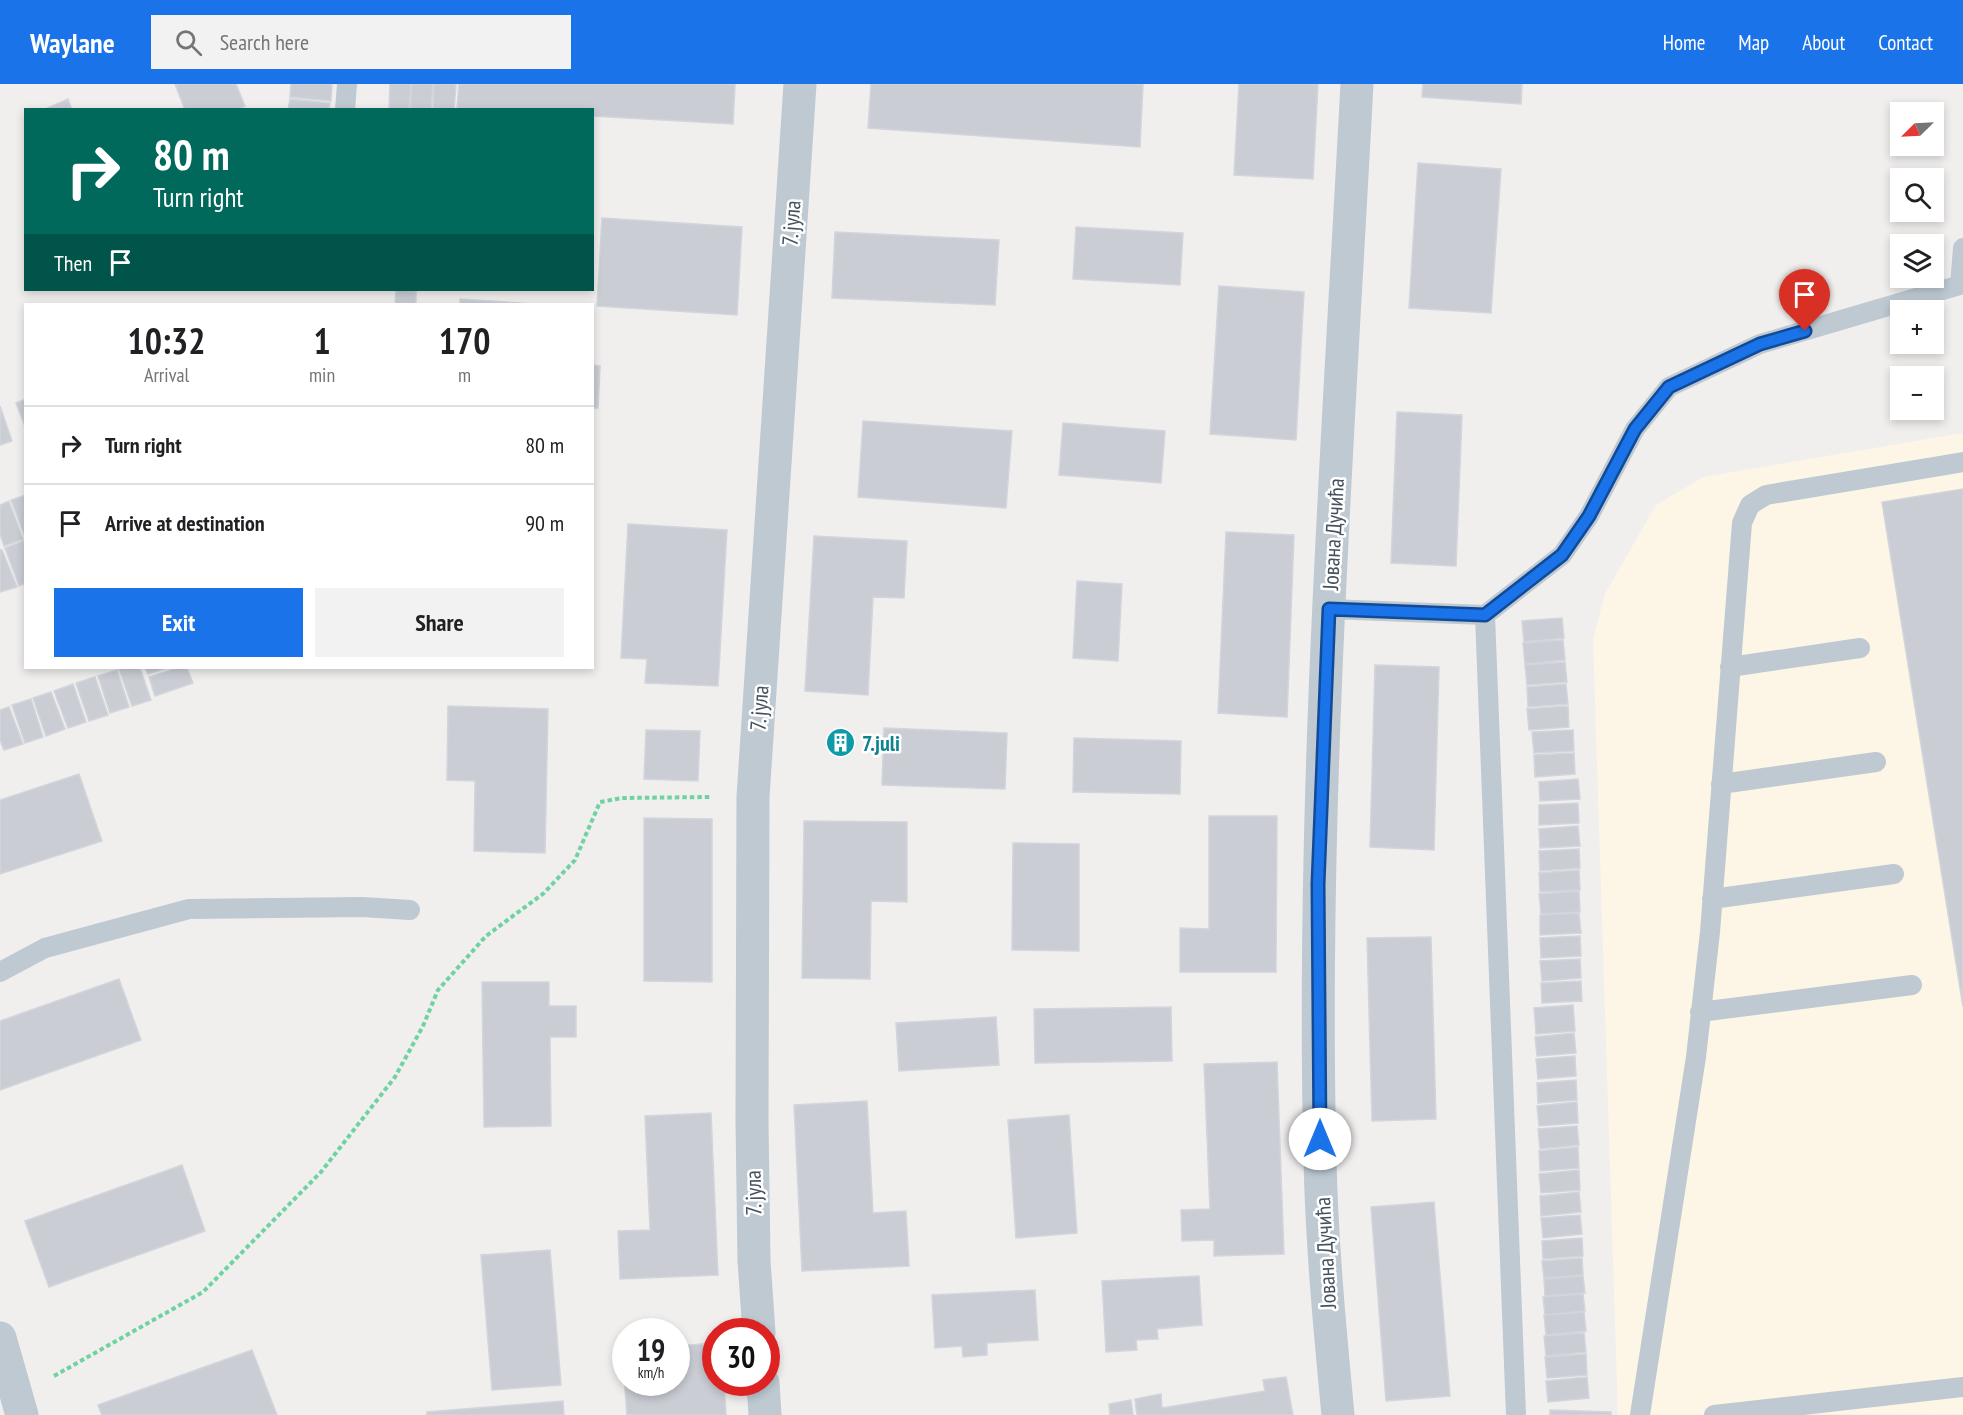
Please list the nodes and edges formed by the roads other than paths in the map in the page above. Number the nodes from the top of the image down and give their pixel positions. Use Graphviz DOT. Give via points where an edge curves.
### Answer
graph roads {
  1 [pos="347,84"];
  2 [pos="800,84"];
  3 [pos="1357,84"];
  4 [pos="345,108"];
  5 [pos="1963,248"];
  6 [pos="1963,462"];
  7 [pos="1329,609"];
  8 [pos="1485,615"];
  9 [pos="1860,648"];
  10 [pos="1730,667"];
  11 [pos="1876,762"];
  12 [pos="1721,784"];
  13 [pos="1894,874"];
  14 [pos="1712,898"];
  15 [pos="410,910"];
  16 [pos="0,972"];
  17 [pos="1912,985"];
  18 [pos="1700,1012"];
  19 [pos="758,1318"];
  20 [pos="0,1338"];
  21 [pos="1963,1387"];
  22 [pos="764,1396"];
  23 [pos="20,1409"];
  24 [pos="765,1415"];
  25 [pos="1338,1415"];
  26 [pos="1516,1415"];
  27 [pos="1640,1415"];
  28 [pos="1714,1415"];
  1 -- 4 [label="lane"];
  2 -- 19 [label="street, 7. јула" via="753,797 752,1120"];
  3 -- 7 [label="street, Јована Дучића"];
  5 -- 8 [label="lane" via="1960,285 1760,344 1669,387 1635,429 1589,516 1562,555"];
  6 -- 10 [label="lane" via="1766,495 1750,505 1742,523"];
  7 -- 8 [label="lane"];
  7 -- 25 [label="street, Јована Дучића" via="1318,884 1320,1151 1328,1314"];
  8 -- 26 [label="lane"];
  9 -- 10 [label="lane"];
  10 -- 12 [label="lane"];
  11 -- 12 [label="lane"];
  12 -- 14 [label="lane"];
  13 -- 14 [label="lane"];
  14 -- 18 [label="lane"];
  15 -- 16 [label="lane" via="189,909 45,948"];
  17 -- 18 [label="lane"];
  18 -- 27 [label="lane"];
  20 -- 23 [label="street"];
  21 -- 28 [label="lane"];
  22 -- 24 [label="street"];
}
